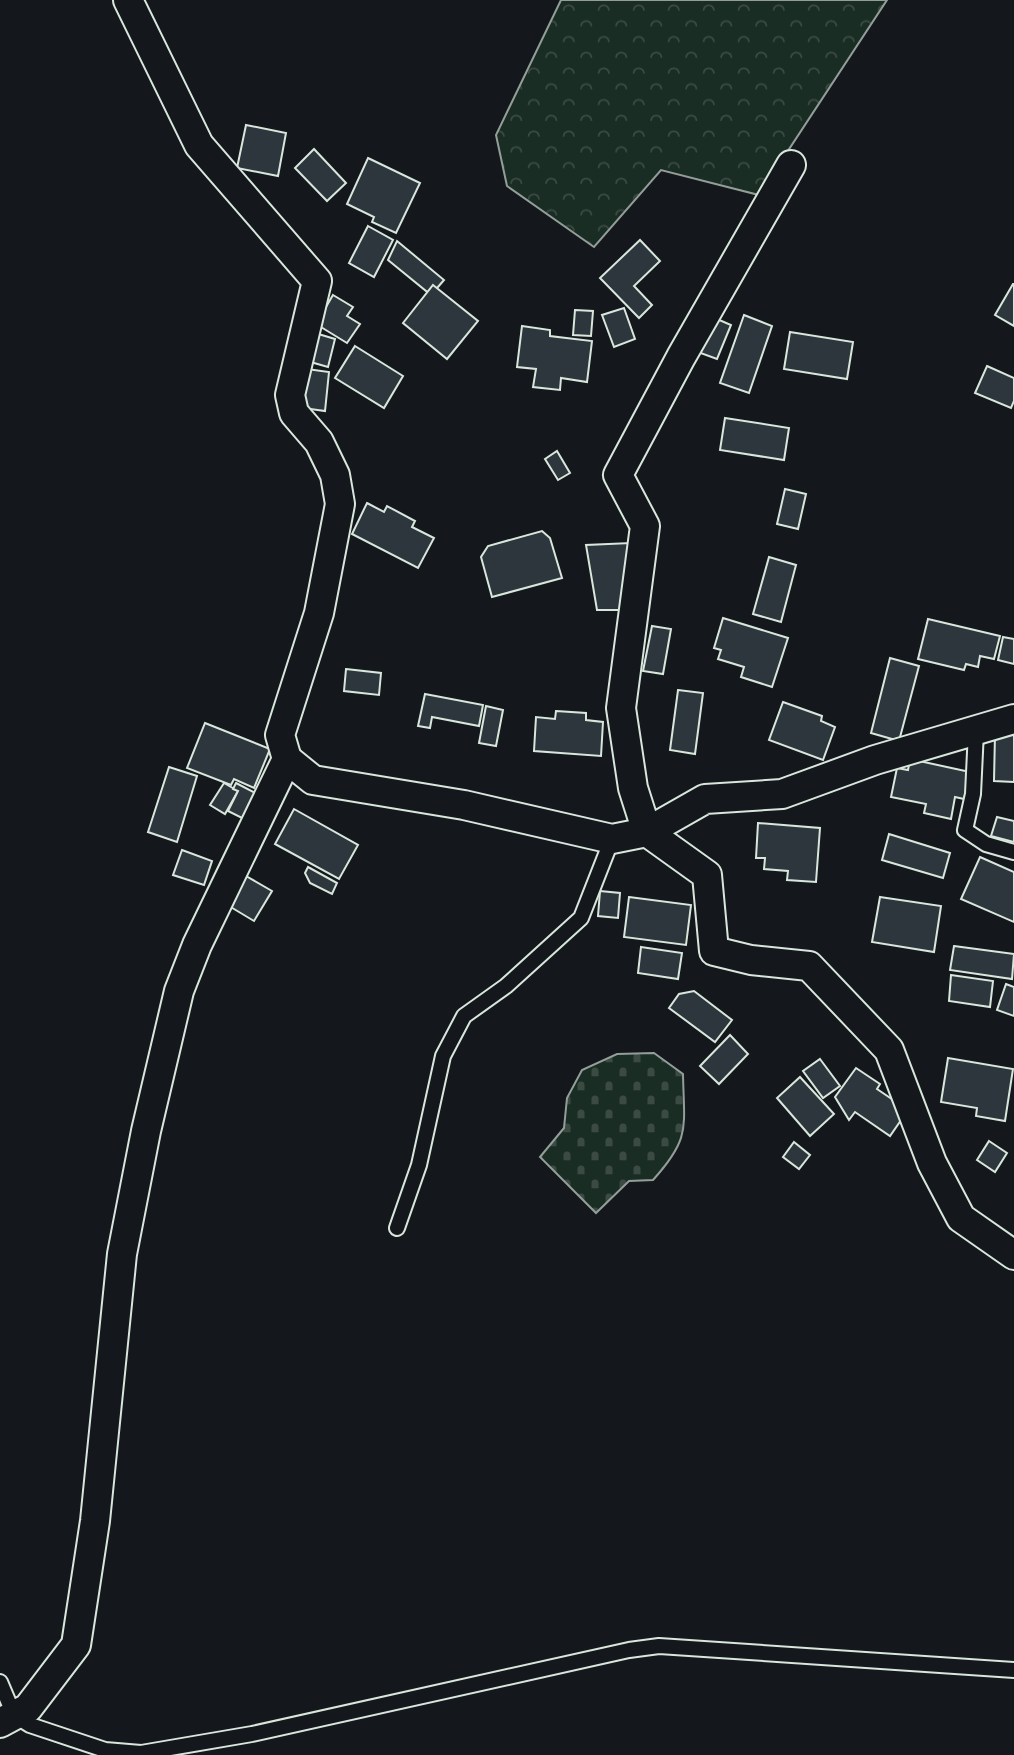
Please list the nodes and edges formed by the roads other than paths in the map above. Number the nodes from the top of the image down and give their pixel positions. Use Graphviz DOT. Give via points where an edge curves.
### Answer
graph roads {
  1 [pos="128,0"];
  2 [pos="790,165"];
  3 [pos="1014,719"];
  4 [pos="976,731"];
  5 [pos="288,759"];
  6 [pos="647,832"];
  7 [pos="612,839"];
  8 [pos="1014,852"];
  9 [pos="397,1228"];
  10 [pos="1014,1255"];
  11 [pos="1014,1670"];
  12 [pos="0,1682"];
  13 [pos="7,1719"];
  1 -- 5 [label="street" via="200,145 317,281 290,395 294,413 319,442 335,475 340,504 319,613 280,735"];
  2 -- 6 [label="street" via="618,475 645,526 621,708 634,788"];
  3 -- 4 [label="street"];
  4 -- 6 [label="street" via="782,793 705,799"];
  4 -- 8 [label="lane" via="973,794 965,831 986,844"];
  5 -- 7 [label="street" via="313,779 464,805"];
  5 -- 13 [label="street" via="179,991 122,1254 95,1521 76,1645 28,1708"];
  6 -- 7 [label="street"];
  6 -- 10 [label="street" via="707,875 714,951 809,966 889,1049 932,1163 961,1218"];
  7 -- 9 [label="lane" via="581,918 506,986 464,1016 443,1056 419,1166"];
  11 -- 13 [label="lane" via="659,1646 252,1734 141,1753 105,1750"];
  12 -- 13 [label="lane"];
}
